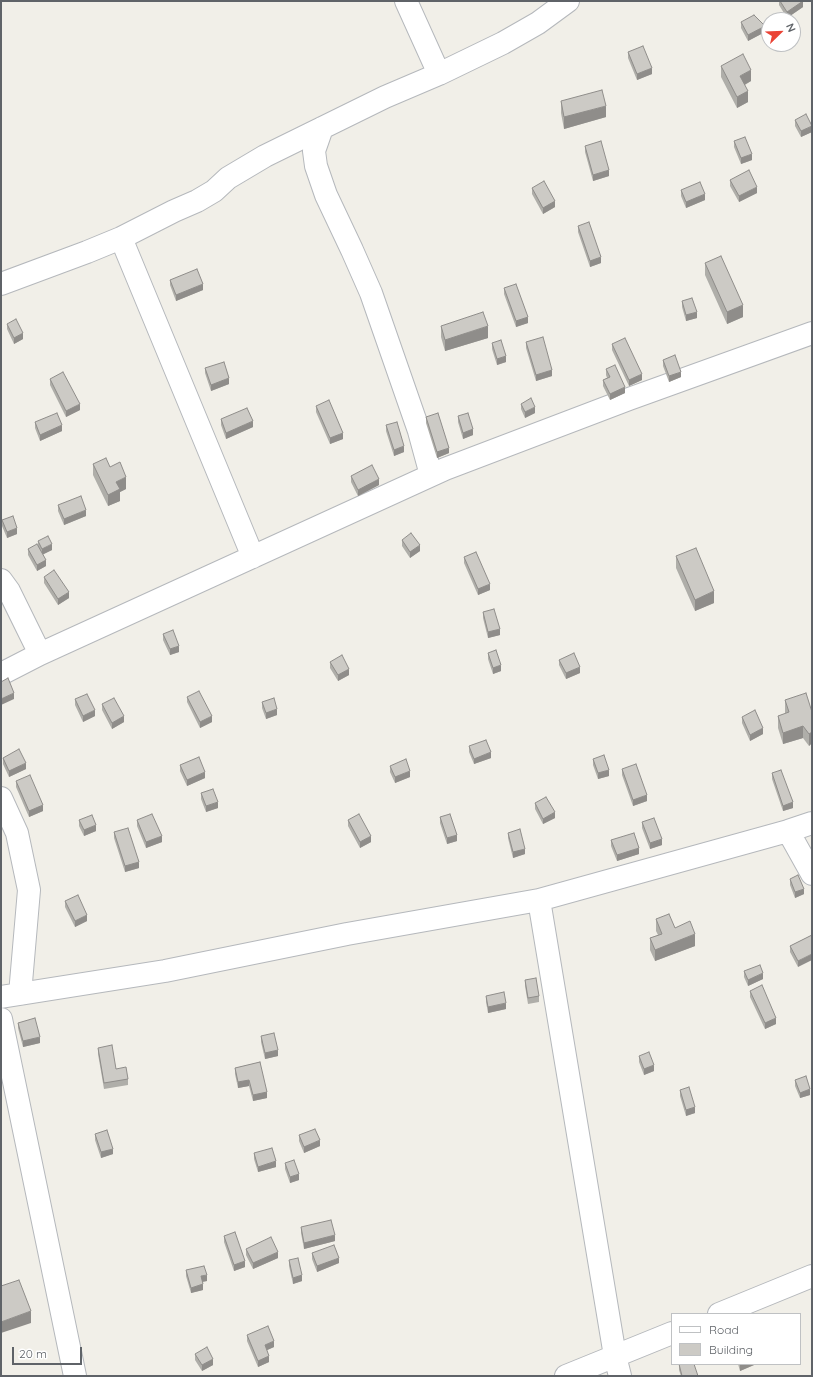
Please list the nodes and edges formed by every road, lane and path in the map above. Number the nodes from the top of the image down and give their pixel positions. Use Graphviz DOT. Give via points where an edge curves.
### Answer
graph roads {
  1 [pos="406,1"];
  2 [pos="568,1"];
  3 [pos="439,74"];
  4 [pos="322,128"];
  5 [pos="122,238"];
  6 [pos="1,284"];
  7 [pos="812,333"];
  8 [pos="430,475"];
  9 [pos="253,556"];
  10 [pos="1,580"];
  11 [pos="40,654"];
  12 [pos="1,674"];
  13 [pos="1,798"];
  14 [pos="812,823"];
  15 [pos="788,831"];
  16 [pos="812,874"];
  17 [pos="539,900"];
  18 [pos="11,996"];
  19 [pos="1,1019"];
  20 [pos="812,1276"];
  21 [pos="721,1313"];
  22 [pos="671,1334"];
  23 [pos="617,1366"];
  24 [pos="75,1376"];
  25 [pos="566,1376"];
  1 -- 3 [label="street"];
  2 -- 3 [label="street" via="538,23"];
  3 -- 4 [label="street"];
  4 -- 5 [label="street" via="265,156 228,178 214,191 197,201"];
  4 -- 8 [label="street" via="314,151 316,166 326,195 371,293 419,431"];
  5 -- 6 [label="street"];
  5 -- 9 [label="street"];
  7 -- 8 [label="street"];
  8 -- 9 [label="street"];
  9 -- 11 [label="street"];
  10 -- 11 [label="street"];
  11 -- 12 [label="street"];
  13 -- 18 [label="street" via="17,834 29,890"];
  14 -- 15 [label="street"];
  15 -- 16 [label="street"];
  15 -- 17 [label="street"];
  17 -- 18 [label="street" via="347,934 165,971"];
  17 -- 23 [label="street"];
  19 -- 24 [label="street"];
  20 -- 21 [label="street"];
  22 -- 23 [label="street"];
  23 -- 25 [label="street"];
}
